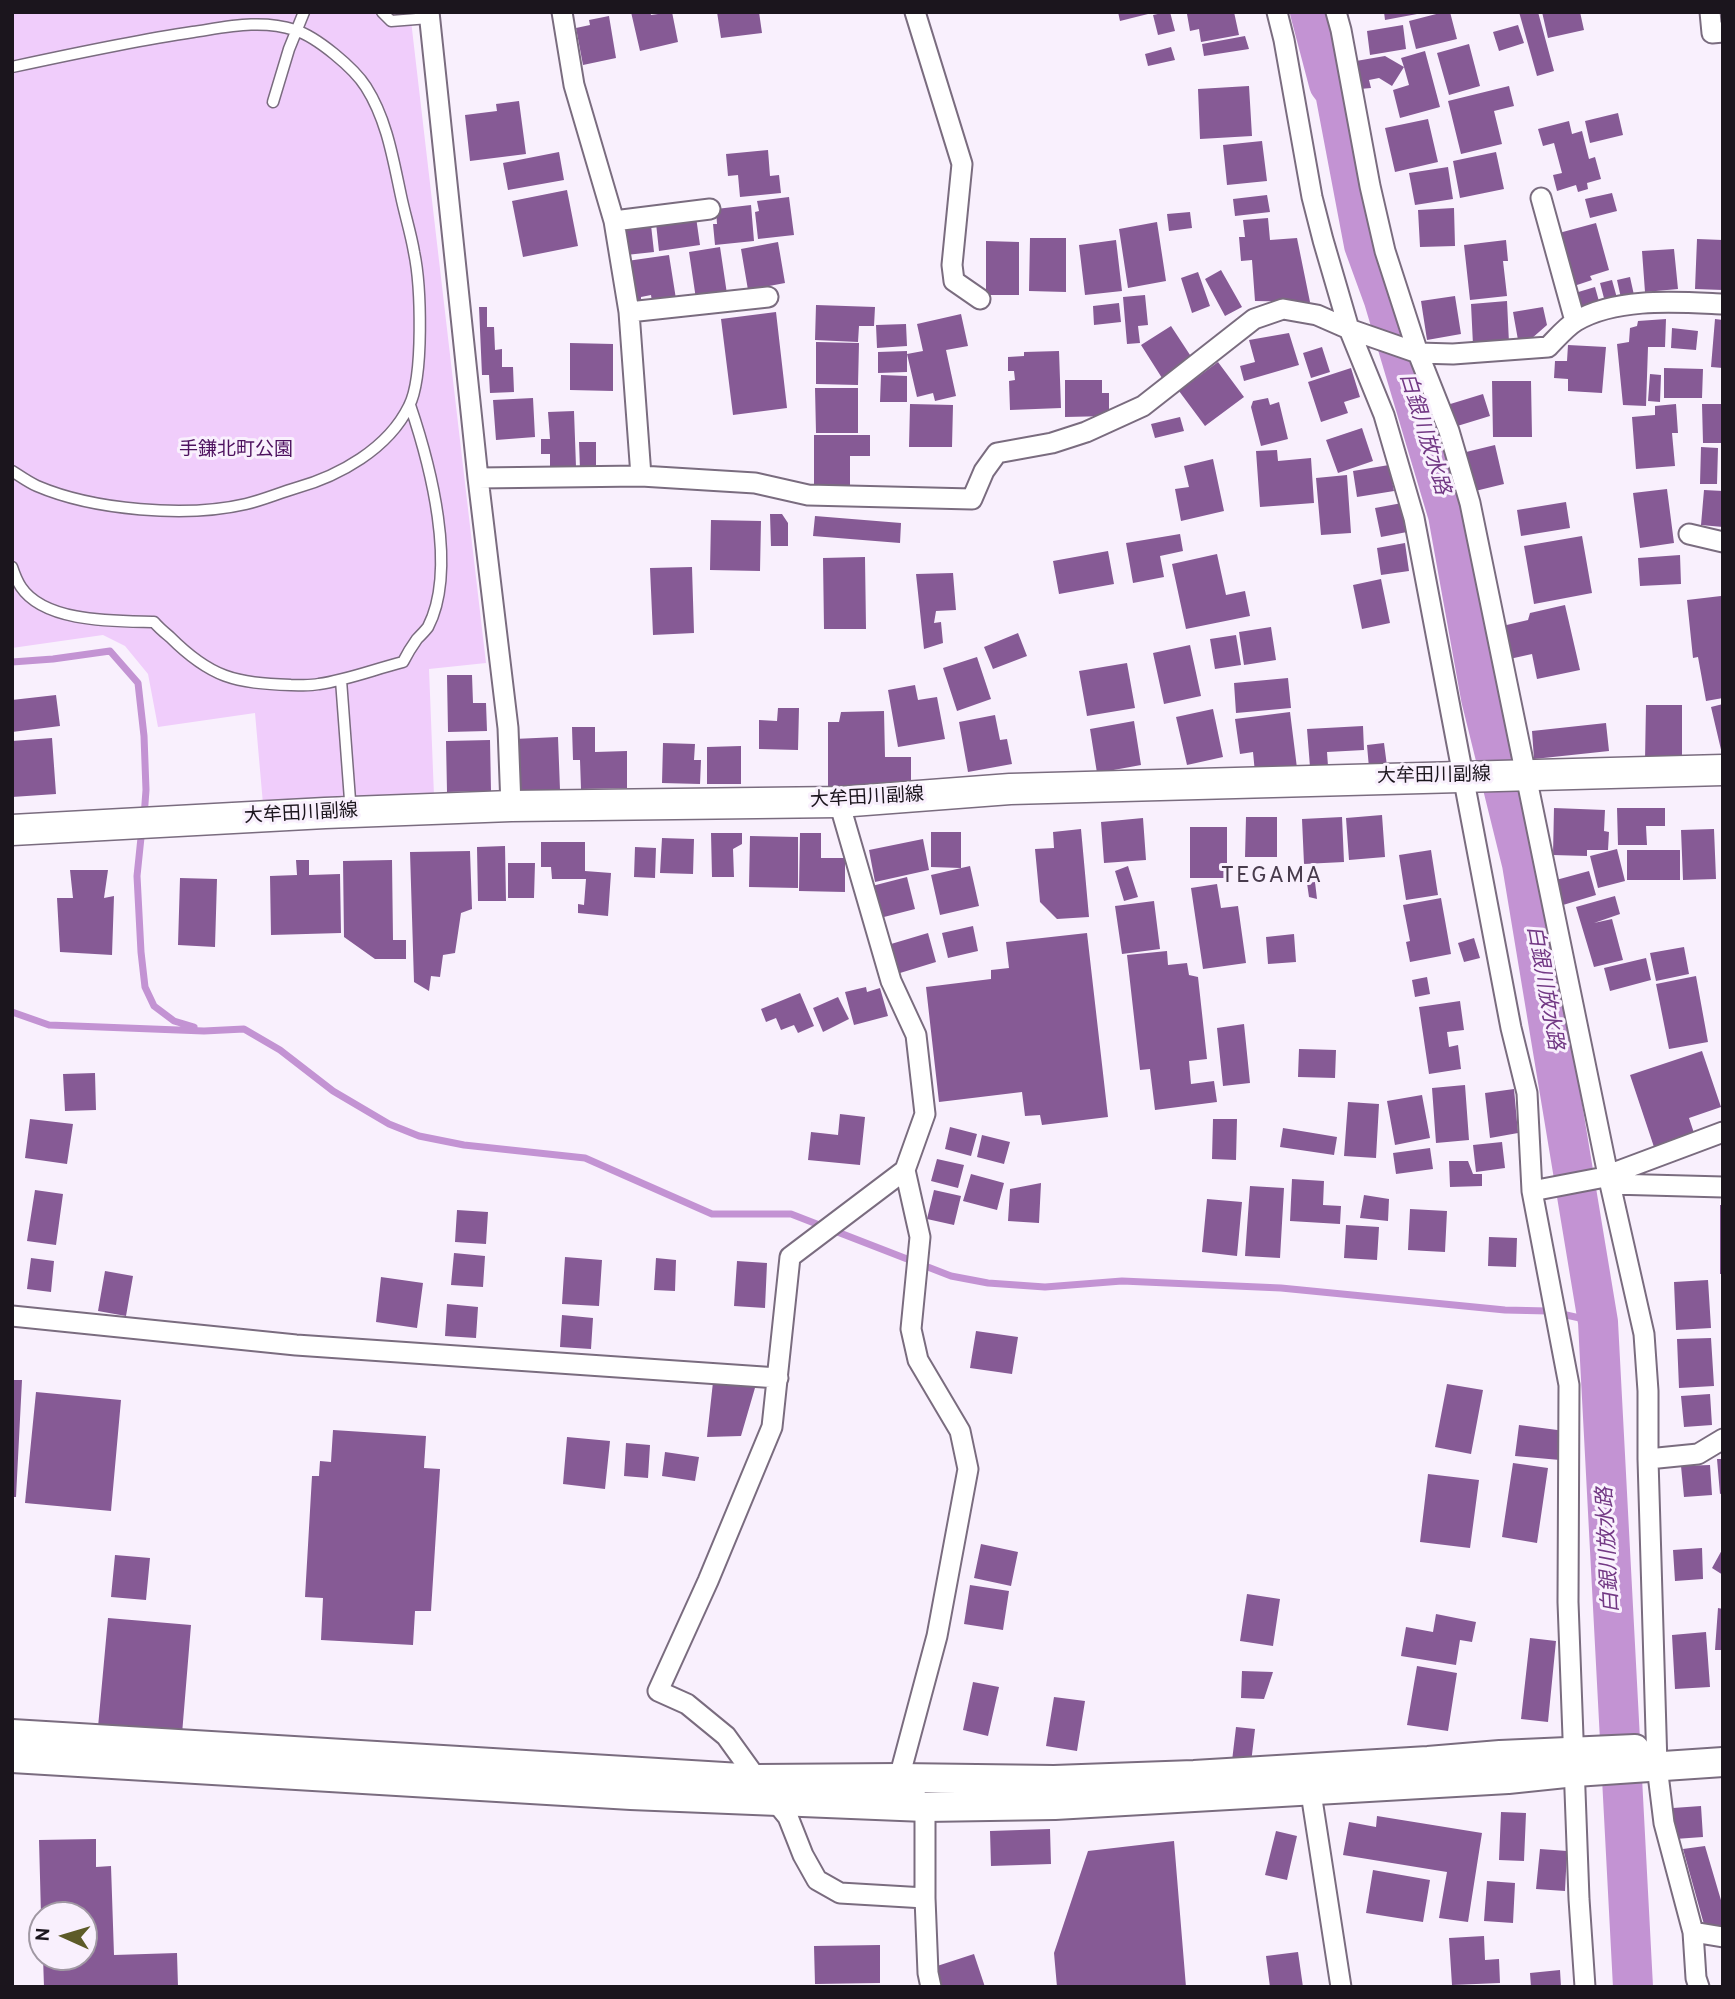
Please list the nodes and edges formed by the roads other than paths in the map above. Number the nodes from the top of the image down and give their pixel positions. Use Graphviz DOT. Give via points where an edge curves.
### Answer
graph roads {
  1 [pos="304,12"];
  2 [pos="382,12"];
  3 [pos="562,12"];
  4 [pos="915,12"];
  5 [pos="1277,12"];
  6 [pos="1336,12"];
  7 [pos="1710,12"];
  8 [pos="429,15"];
  9 [pos="296,31"];
  10 [pos="1723,32"];
  11 [pos="12,67"];
  12 [pos="273,102"];
  13 [pos="1541,198"];
  14 [pos="710,209"];
  15 [pos="614,221"];
  16 [pos="768,298"];
  17 [pos="980,299"];
  18 [pos="1723,304"];
  19 [pos="629,312"];
  20 [pos="1575,321"];
  21 [pos="1349,329"];
  22 [pos="1418,352"];
  23 [pos="410,405"];
  24 [pos="12,471"];
  25 [pos="641,476"];
  26 [pos="478,478"];
  27 [pos="1689,534"];
  28 [pos="1723,542"];
  29 [pos="12,566"];
  30 [pos="341,680"];
  31 [pos="1723,769"];
  32 [pos="1525,775"];
  33 [pos="1467,776"];
  34 [pos="349,800"];
  35 [pos="839,802"];
  36 [pos="511,806"];
  37 [pos="12,830"];
  38 [pos="1723,1132"];
  39 [pos="905,1170"];
  40 [pos="1606,1179"];
  41 [pos="1723,1187"];
  42 [pos="1539,1190"];
  43 [pos="12,1316"];
  44 [pos="778,1378"];
  45 [pos="1723,1439"];
  46 [pos="1648,1459"];
  47 [pos="12,1734"];
  48 [pos="1723,1744"];
  49 [pos="1657,1757"];
  50 [pos="12,1758"];
  51 [pos="1575,1762"];
  52 [pos="1723,1762"];
  53 [pos="898,1778"];
  54 [pos="757,1779"];
  55 [pos="1309,1779"];
  56 [pos="775,1802"];
  57 [pos="925,1807"];
  58 [pos="925,1898"];
  59 [pos="1693,1932"];
  60 [pos="1723,1937"];
  61 [pos="931,1987"];
  62 [pos="1341,1987"];
  63 [pos="1586,1987"];
  64 [pos="1699,1987"];
  1 -- 9 [label="lane"];
  2 -- 8 [label="lane" via="391,21"];
  3 -- 15 [label="street" via="574,85"];
  4 -- 17 [label="street" via="962,164 954,281"];
  5 -- 21 [label="street" via="1312,197"];
  6 -- 22 [label="street" via="1385,251"];
  7 -- 10 [label="street" via="1712,33"];
  8 -- 26 [label="street"];
  9 -- 11 [label="lane" via="251,23"];
  9 -- 12 [label="lane"];
  9 -- 23 [label="lane" via="324,46 358,75 388,135 415,254 418,290 418,363"];
  13 -- 20 [label="street"];
  14 -- 15 [label="street"];
  15 -- 19 [label="street"];
  16 -- 19 [label="street"];
  18 -- 20 [label="street" via="1665,301 1609,308"];
  19 -- 25 [label="street"];
  20 -- 22 [label="street" via="1548,347"];
  21 -- 22 [label="street"];
  21 -- 25 [label="street" via="1317,315 1283,309 1254,319 1143,406 1086,432 998,453 972,499 808,495 755,483"];
  21 -- 33 [label="street" via="1384,415 1414,518"];
  22 -- 32 [label="street" via="1449,431 1470,503"];
  23 -- 24 [label="lane" via="380,443 357,461 312,484 246,504 183,510 103,505 34,485"];
  23 -- 30 [label="lane" via="434,493 440,545 438,596 427,628 403,662"];
  25 -- 26 [label="street"];
  26 -- 36 [label="street" via="508,728"];
  27 -- 28 [label="street"];
  29 -- 30 [label="lane" via="21,588 46,608 94,619 154,622 185,653 222,676 272,685"];
  30 -- 34 [label="lane"];
  31 -- 32 [label="main road, 大牟田川副線"];
  32 -- 33 [label="main road, 大牟田川副線"];
  32 -- 40 [label="street"];
  33 -- 35 [label="main road, 大牟田川副線" via="1010,789"];
  33 -- 42 [label="street" via="1511,1028 1527,1093"];
  35 -- 36 [label="main road, 大牟田川副線"];
  35 -- 39 [label="street" via="891,981 916,1035 925,1114"];
  36 -- 37 [label="main road, 大牟田川副線"];
  38 -- 40 [label="street"];
  39 -- 44 [label="street" via="790,1257"];
  39 -- 53 [label="street" via="920,1237 911,1329 918,1360 960,1431 968,1469 937,1636"];
  40 -- 41 [label="street"];
  40 -- 42 [label="street"];
  40 -- 46 [label="street" via="1644,1334"];
  42 -- 51 [label="street" via="1569,1385 1568,1602"];
  43 -- 44 [label="street" via="296,1345"];
  44 -- 54 [label="street" via="772,1427 658,1691 687,1704 726,1737"];
  45 -- 46 [label="street" via="1698,1454"];
  46 -- 49 [label="street"];
  47 -- 54 [label="street"];
  48 -- 49 [label="street"];
  49 -- 51 [label="street"];
  49 -- 52 [label="street"];
  49 -- 59 [label="street" via="1664,1823"];
  50 -- 56 [label="street"];
  51 -- 55 [label="street" via="1500,1755"];
  51 -- 63 [label="street"];
  53 -- 54 [label="street"];
  53 -- 55 [label="street"];
  53 -- 57 [label="street"];
  54 -- 56 [label="street"];
  55 -- 57 [label="street" via="1055,1805"];
  55 -- 62 [label="street"];
  56 -- 57 [label="street"];
  56 -- 58 [label="street" via="788,1817 817,1880 840,1893"];
  57 -- 58 [label="street"];
  58 -- 61 [label="street"];
  59 -- 60 [label="street"];
  59 -- 64 [label="street"];
}
